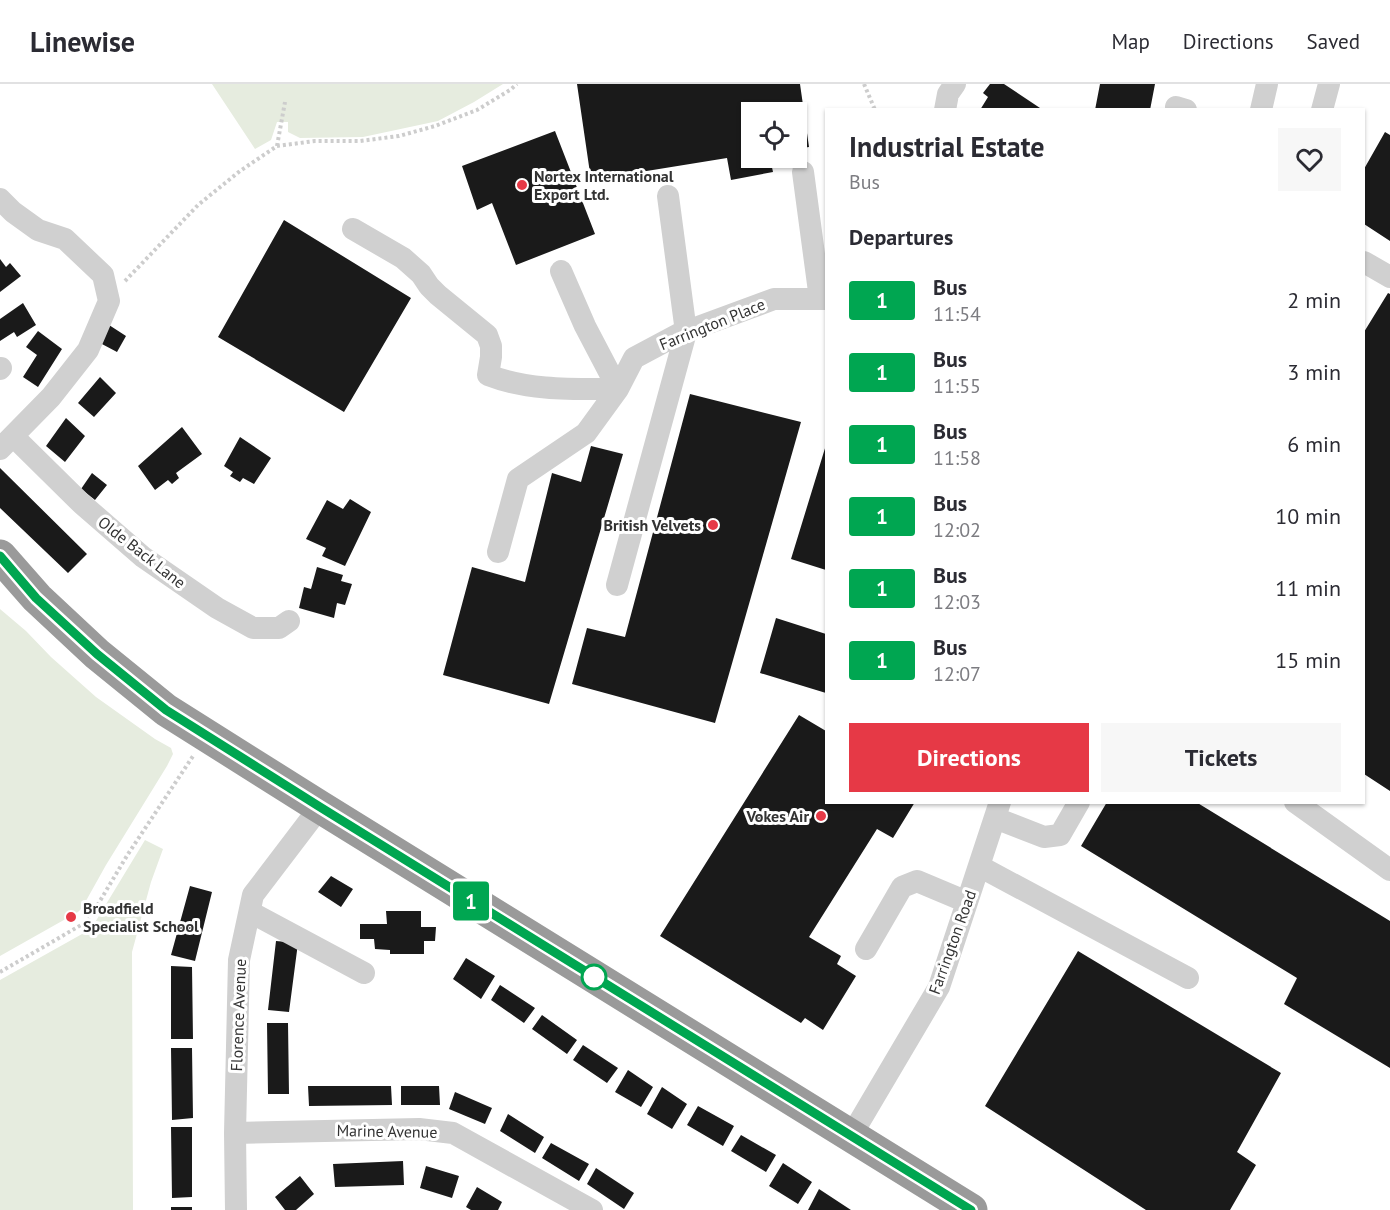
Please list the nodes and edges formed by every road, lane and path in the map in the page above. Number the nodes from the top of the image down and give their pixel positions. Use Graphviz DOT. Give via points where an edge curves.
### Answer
graph roads {
  1 [pos="517,84"];
  2 [pos="864,84"];
  3 [pos="955,84"];
  4 [pos="1267,84"];
  5 [pos="1329,84"];
  6 [pos="285,102"];
  7 [pos="874,108"];
  8 [pos="945,108"];
  9 [pos="1261,108"];
  10 [pos="1323,108"];
  11 [pos="277,146"];
  12 [pos="803,172"];
  13 [pos="668,196"];
  14 [pos="0,199"];
  15 [pos="353,229"];
  16 [pos="1365,263"];
  17 [pos="561,271"];
  18 [pos="1390,277"];
  19 [pos="107,294"];
  20 [pos="823,299"];
  21 [pos="686,332"];
  22 [pos="618,389"];
  23 [pos="6,443"];
  24 [pos="498,552"];
  25 [pos="0,556"];
  26 [pos="617,585"];
  27 [pos="289,621"];
  28 [pos="206,735"];
  29 [pos="1078,804"];
  30 [pos="1298,804"];
  31 [pos="320,807"];
  32 [pos="998,810"];
  33 [pos="979,866"];
  34 [pos="1390,870"];
  35 [pos="967,902"];
  36 [pos="250,912"];
  37 [pos="866,949"];
  38 [pos="0,972"];
  39 [pos="364,973"];
  40 [pos="1188,978"];
  41 [pos="235,1132"];
  42 [pos="851,1136"];
  43 [pos="236,1210"];
  44 [pos="592,1210"];
  45 [pos="971,1210"];
  1 -- 11 [label="path" via="477,110 399,136"];
  2 -- 7 [label="path"];
  3 -- 8 [label="street"];
  4 -- 9 [label="street"];
  5 -- 10 [label="street"];
  6 -- 11 [label="path"];
  11 -- 19 [label="path" via="198,205 128,279"];
  12 -- 20 [label="street"];
  13 -- 21 [label="street"];
  14 -- 19 [label="street" via="38,230 65,239 103,275"];
  15 -- 22 [label="street" via="403,258 429,286 487,335 491,346 488,375 532,386"];
  16 -- 18 [label="street"];
  17 -- 22 [label="street"];
  19 -- 23 [label="street, Olde Back Lane" via="109,301 88,350 51,397"];
  20 -- 21 [label="street, Farrington Place" via="774,299"];
  21 -- 22 [label="street, Farrington Place" via="634,358"];
  21 -- 26 [label="street"];
  22 -- 24 [label="street, Farrington Place" via="586,433 518,479"];
  23 -- 27 [label="street, Olde Back Lane" via="136,551 217,608 253,628 279,628"];
  25 -- 28 [label="highway" via="36,598 97,654 166,710"];
  28 -- 31 [label="highway"];
  28 -- 38 [label="path" via="88,921"];
  29 -- 32 [label="street" via="1060,835 1044,837"];
  30 -- 34 [label="street"];
  31 -- 36 [label="street, Florence Avenue" via="253,895"];
  31 -- 42 [label="highway"];
  32 -- 33 [label="street, Farrington Road"];
  33 -- 35 [label="street, Farrington Road"];
  33 -- 40 [label="street"];
  35 -- 37 [label="street" via="917,880 902,887"];
  35 -- 42 [label="street, Farrington Road" via="939,987"];
  36 -- 39 [label="street"];
  36 -- 41 [label="street, Florence Avenue" via="239,960"];
  41 -- 43 [label="street, Florence Avenue"];
  41 -- 44 [label="street, Marine Avenue" via="419,1129 453,1133"];
  42 -- 45 [label="highway"];
}
